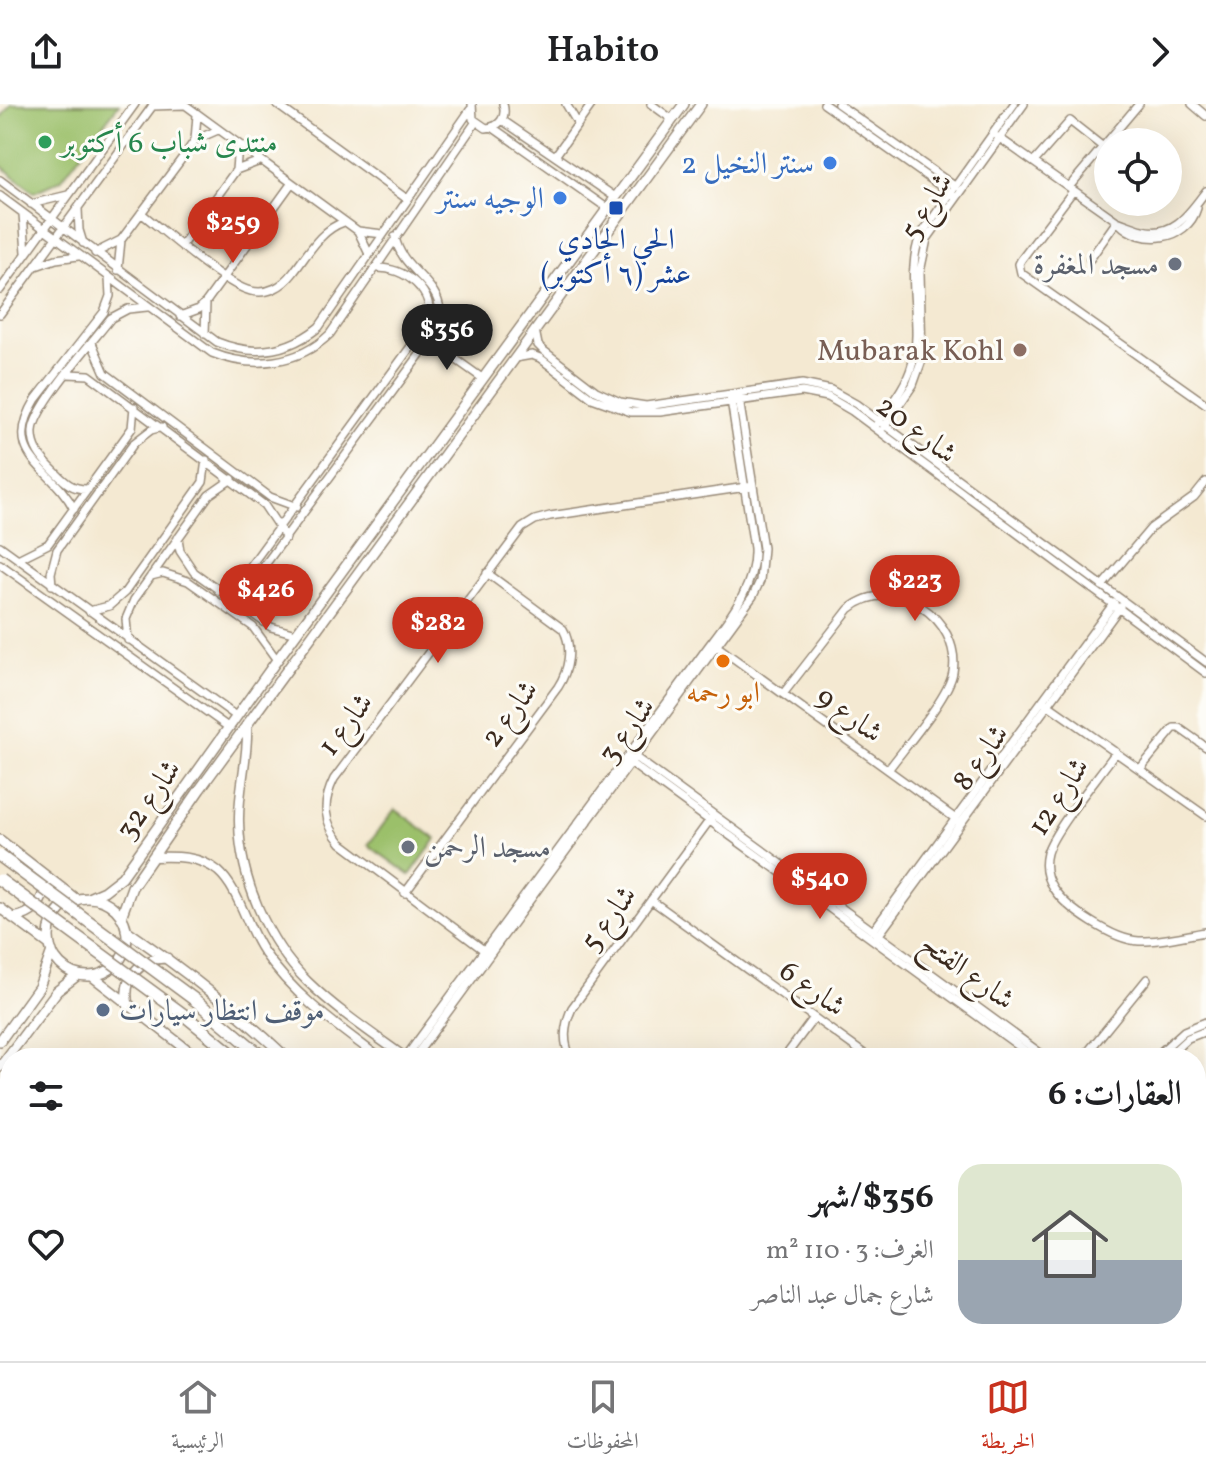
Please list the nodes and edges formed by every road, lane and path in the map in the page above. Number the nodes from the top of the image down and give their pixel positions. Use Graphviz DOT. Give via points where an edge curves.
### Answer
graph roads {
  1 [pos="135,104"];
  2 [pos="184,104"];
  3 [pos="276,104"];
  4 [pos="503,104"];
  5 [pos="566,104"];
  6 [pos="592,104"];
  7 [pos="651,104"];
  8 [pos="684,104"];
  9 [pos="701,104"];
  10 [pos="824,104"];
  11 [pos="838,104"];
  12 [pos="1014,104"];
  13 [pos="1024,104"];
  14 [pos="1139,104"];
  15 [pos="1192,104"];
  16 [pos="153,105"];
  17 [pos="470,106"];
  18 [pos="1205,113"];
  19 [pos="197,115"];
  20 [pos="502,120"];
  21 [pos="673,120"];
  22 [pos="475,123"];
  23 [pos="578,124"];
  24 [pos="492,127"];
  25 [pos="1119,128"];
  26 [pos="218,130"];
  27 [pos="997,136"];
  28 [pos="195,140"];
  29 [pos="1094,140"];
  30 [pos="238,145"];
  31 [pos="555,156"];
  32 [pos="1094,159"];
  33 [pos="260,161"];
  34 [pos="1034,162"];
  35 [pos="236,170"];
  36 [pos="0,180"];
  37 [pos="291,184"];
  38 [pos="1071,189"];
  39 [pos="955,191"];
  40 [pos="1206,191"];
  41 [pos="70,194"];
  42 [pos="0,196"];
  43 [pos="615,197"];
  44 [pos="407,199"];
  45 [pos="1197,202"];
  46 [pos="31,204"];
  47 [pos="607,208"];
  48 [pos="78,209"];
  49 [pos="325,209"];
  50 [pos="141,213"];
  51 [pos="23,214"];
  52 [pos="51,220"];
  53 [pos="1117,221"];
  54 [pos="344,222"];
  55 [pos="62,229"];
  56 [pos="43,230"];
  57 [pos="358,231"];
  58 [pos="323,234"];
  59 [pos="383,234"];
  60 [pos="395,237"];
  61 [pos="55,239"];
  62 [pos="121,240"];
  63 [pos="84,245"];
  64 [pos="182,245"];
  65 [pos="95,253"];
  66 [pos="26,254"];
  67 [pos="369,254"];
  68 [pos="78,256"];
  69 [pos="1090,259"];
  70 [pos="34,267"];
  71 [pos="375,268"];
  72 [pos="118,270"];
  73 [pos="419,273"];
  74 [pos="109,278"];
  75 [pos="224,278"];
  76 [pos="412,280"];
  77 [pos="0,290"];
  78 [pos="206,302"];
  79 [pos="147,307"];
  80 [pos="104,312"];
  81 [pos="0,314"];
  82 [pos="180,316"];
  83 [pos="111,318"];
  84 [pos="535,330"];
  85 [pos="205,334"];
  86 [pos="430,341"];
  87 [pos="92,343"];
  88 [pos="513,359"];
  89 [pos="105,373"];
  90 [pos="68,374"];
  91 [pos="482,378"];
  92 [pos="98,381"];
  93 [pos="735,397"];
  94 [pos="1206,404"];
  95 [pos="134,407"];
  96 [pos="162,427"];
  97 [pos="880,427"];
  98 [pos="130,440"];
  99 [pos="206,460"];
  100 [pos="418,466"];
  101 [pos="430,475"];
  102 [pos="232,479"];
  103 [pos="57,481"];
  104 [pos="1206,482"];
  105 [pos="749,486"];
  106 [pos="88,489"];
  107 [pos="198,489"];
  108 [pos="401,490"];
  109 [pos="209,495"];
  110 [pos="270,497"];
  111 [pos="413,497"];
  112 [pos="264,505"];
  113 [pos="294,506"];
  114 [pos="74,509"];
  115 [pos="307,509"];
  116 [pos="279,527"];
  117 [pos="178,538"];
  118 [pos="286,538"];
  119 [pos="48,544"];
  120 [pos="0,546"];
  121 [pos="57,550"];
  122 [pos="18,559"];
  123 [pos="0,564"];
  124 [pos="194,572"];
  125 [pos="487,573"];
  126 [pos="151,576"];
  127 [pos="188,581"];
  128 [pos="52,585"];
  129 [pos="1102,586"];
  130 [pos="218,590"];
  131 [pos="125,592"];
  132 [pos="134,600"];
  133 [pos="1118,603"];
  134 [pos="89,611"];
  135 [pos="252,614"];
  136 [pos="248,623"];
  137 [pos="296,634"];
  138 [pos="128,640"];
  139 [pos="714,644"];
  140 [pos="277,660"];
  141 [pos="1206,662"];
  142 [pos="1206,673"];
  143 [pos="783,694"];
  144 [pos="1046,703"];
  145 [pos="236,716"];
  146 [pos="247,724"];
  147 [pos="228,727"];
  148 [pos="1206,747"];
  149 [pos="1116,752"];
  150 [pos="630,758"];
  151 [pos="1140,769"];
  152 [pos="888,770"];
  153 [pos="1206,816"];
  154 [pos="712,817"];
  155 [pos="959,822"];
  156 [pos="0,840"];
  157 [pos="0,856"];
  158 [pos="154,857"];
  159 [pos="42,873"];
  160 [pos="122,877"];
  161 [pos="0,880"];
  162 [pos="132,887"];
  163 [pos="405,893"];
  164 [pos="82,899"];
  165 [pos="651,900"];
  166 [pos="0,908"];
  167 [pos="121,917"];
  168 [pos="13,918"];
  169 [pos="126,930"];
  170 [pos="1206,932"];
  171 [pos="874,936"];
  172 [pos="51,948"];
  173 [pos="487,952"];
  174 [pos="167,958"];
  175 [pos="78,975"];
  176 [pos="92,976"];
  177 [pos="1147,979"];
  178 [pos="128,1005"];
  179 [pos="813,1019"];
  180 [pos="1206,1022"];
  181 [pos="1206,1031"];
  182 [pos="0,1041"];
  183 [pos="14,1048"];
  184 [pos="185,1048"];
  185 [pos="225,1048"];
  186 [pos="252,1048"];
  187 [pos="275,1048"];
  188 [pos="367,1048"];
  189 [pos="391,1048"];
  190 [pos="413,1048"];
  191 [pos="421,1048"];
  192 [pos="567,1048"];
  193 [pos="791,1048"];
  194 [pos="855,1048"];
  195 [pos="1023,1048"];
  196 [pos="1091,1048"];
  197 [pos="1163,1048"];
  198 [pos="1177,1048"];
  1 -- 41 [label="street"];
  2 -- 16 [label="street"];
  2 -- 19 [label="street"];
  3 -- 44 [label="street"];
  4 -- 20 [label="street"];
  5 -- 23 [label="street"];
  6 -- 23 [label="street"];
  7 -- 21 [label="street"];
  8 -- 21 [label="main road, شارع 32"];
  9 -- 84 [label="main road, شارع 32"];
  10 -- 39 [label="street"];
  11 -- 39 [label="street"];
  12 -- 27 [label="street, شارع 5"];
  13 -- 27 [label="street, شارع 5"];
  14 -- 25 [label="street"];
  15 -- 18 [label="street"];
  16 -- 48 [label="street"];
  17 -- 22 [label="street"];
  17 -- 44 [label="street"];
  19 -- 26 [label="street"];
  19 -- 28 [label="street"];
  20 -- 24 [label="street"];
  20 -- 31 [label="street"];
  21 -- 43 [label="main road, شارع 32"];
  22 -- 24 [label="street"];
  22 -- 60 [label="street"];
  23 -- 31 [label="street"];
  24 -- 47 [label="street"];
  26 -- 28 [label="street"];
  26 -- 30 [label="street"];
  27 -- 34 [label="street"];
  27 -- 39 [label="street, شارع 5"];
  28 -- 50 [label="street"];
  29 -- 34 [label="street" via="1070,121"];
  30 -- 33 [label="street"];
  30 -- 35 [label="street"];
  31 -- 43 [label="street"];
  32 -- 38 [label="street"];
  33 -- 35 [label="street"];
  33 -- 37 [label="street"];
  34 -- 38 [label="street"];
  35 -- 64 [label="street"];
  36 -- 46 [label="street"];
  37 -- 49 [label="street"];
  37 -- 75 [label="street"];
  38 -- 53 [label="street"];
  38 -- 94 [label="street" via="1021,260 1021,273"];
  39 -- 97 [label="street, شارع 5" via="920,236 913,254 914,359"];
  40 -- 45 [label="street"];
  41 -- 46 [label="street"];
  41 -- 52 [label="street"];
  42 -- 51 [label="street"];
  43 -- 47 [label="main road, شارع 32"];
  44 -- 59 [label="street"];
  45 -- 53 [label="street" via="1175,226 1154,232"];
  45 -- 53 [label="street" via="1193,219 1168,235 1140,236"];
  46 -- 52 [label="street"];
  47 -- 91 [label="main road, شارع 32"];
  48 -- 55 [label="street"];
  48 -- 63 [label="street"];
  49 -- 54 [label="street"];
  49 -- 58 [label="street"];
  50 -- 62 [label="street"];
  50 -- 64 [label="street"];
  51 -- 56 [label="street"];
  51 -- 66 [label="street"];
  52 -- 55 [label="street"];
  52 -- 56 [label="street"];
  53 -- 69 [label="street"];
  54 -- 57 [label="street"];
  54 -- 58 [label="street"];
  55 -- 61 [label="street"];
  55 -- 63 [label="street"];
  56 -- 61 [label="street"];
  56 -- 66 [label="street"];
  57 -- 59 [label="street"];
  57 -- 67 [label="street"];
  58 -- 75 [label="street" via="289,279 274,289 252,292"];
  59 -- 67 [label="street"];
  60 -- 71 [label="street"];
  60 -- 73 [label="street" via="401,254"];
  61 -- 68 [label="street"];
  61 -- 70 [label="street"];
  62 -- 65 [label="street"];
  62 -- 72 [label="street"];
  63 -- 65 [label="street"];
  64 -- 75 [label="street"];
  65 -- 72 [label="street"];
  66 -- 77 [label="street"];
  67 -- 85 [label="street" via="319,327 293,344 247,351"];
  68 -- 70 [label="street"];
  68 -- 74 [label="street"];
  70 -- 81 [label="street"];
  71 -- 76 [label="street" via="394,269"];
  71 -- 79 [label="street" via="321,343 275,361 243,362 212,353"];
  72 -- 82 [label="street"];
  73 -- 76 [label="street"];
  73 -- 86 [label="street" via="440,304 438,330"];
  74 -- 79 [label="street"];
  74 -- 80 [label="street"];
  75 -- 78 [label="street"];
  76 -- 113 [label="street" via="429,305 428,323"];
  78 -- 82 [label="street"];
  78 -- 85 [label="street"];
  79 -- 83 [label="street"];
  80 -- 83 [label="street"];
  80 -- 103 [label="street" via="27,414 23,428 28,455"];
  82 -- 85 [label="street"];
  83 -- 87 [label="street"];
  84 -- 88 [label="main road, شارع 32"];
  84 -- 93 [label="street, شارع 20" via="544,351 596,391 620,402 646,406"];
  86 -- 91 [label="street"];
  86 -- 115 [label="street"];
  87 -- 89 [label="street"];
  87 -- 90 [label="street"];
  88 -- 93 [label="street, شارع 20" via="540,358 592,398 623,411 646,414"];
  88 -- 101 [label="main road, شارع 32"];
  89 -- 92 [label="street" via="98,374"];
  89 -- 110 [label="street"];
  90 -- 92 [label="street"];
  90 -- 103 [label="street" via="33,428 36,451"];
  91 -- 100 [label="main road, شارع 32"];
  92 -- 95 [label="street"];
  93 -- 97 [label="street, شارع 20" via="787,385 817,385 844,396"];
  93 -- 105 [label="street, شارع 3"];
  95 -- 96 [label="street"];
  95 -- 98 [label="street"];
  96 -- 98 [label="street"];
  96 -- 99 [label="street"];
  97 -- 129 [label="street, شارع 20"];
  97 -- 133 [label="street, شارع 20"];
  98 -- 106 [label="street"];
  98 -- 121 [label="street"];
  99 -- 102 [label="street"];
  99 -- 107 [label="street"];
  100 -- 101 [label="main road" via="421,474"];
  100 -- 108 [label="main road, شارع 32"];
  101 -- 111 [label="main road, شارع 32"];
  102 -- 109 [label="street"];
  102 -- 112 [label="street"];
  103 -- 106 [label="street"];
  103 -- 114 [label="street"];
  104 -- 129 [label="street" via="1151,528"];
  105 -- 125 [label="street, شارع 1" via="535,520 511,539"];
  105 -- 139 [label="street, شارع 3" via="755,564 746,591"];
  106 -- 114 [label="street"];
  107 -- 109 [label="street" via="205,487"];
  107 -- 131 [label="street"];
  108 -- 111 [label="main road"];
  108 -- 137 [label="main road, شارع 32"];
  109 -- 117 [label="street"];
  110 -- 112 [label="street"];
  110 -- 113 [label="street"];
  111 -- 146 [label="main road, شارع 32"];
  112 -- 116 [label="street"];
  113 -- 115 [label="street"];
  113 -- 116 [label="street"];
  114 -- 119 [label="street"];
  115 -- 118 [label="street"];
  116 -- 118 [label="street"];
  116 -- 130 [label="street" via="240,578"];
  117 -- 124 [label="street"];
  117 -- 126 [label="street"];
  118 -- 135 [label="street" via="250,588"];
  119 -- 121 [label="street" via="50,551"];
  119 -- 122 [label="street"];
  120 -- 122 [label="street"];
  121 -- 128 [label="street"];
  122 -- 128 [label="street"];
  123 -- 147 [label="street"];
  124 -- 127 [label="street"];
  124 -- 130 [label="street"];
  125 -- 163 [label="street, شارع 1" via="327,792 332,833"];
  125 -- 163 [label="street, شارع 2" via="563,629 568,661 561,682"];
  126 -- 127 [label="street" via="163,573"];
  126 -- 132 [label="street"];
  127 -- 136 [label="street"];
  128 -- 134 [label="street"];
  129 -- 133 [label="street, شارع 20"];
  130 -- 135 [label="street"];
  131 -- 132 [label="street" via="127,600"];
  131 -- 134 [label="street" via="109,606"];
  132 -- 138 [label="street" via="126,619"];
  133 -- 141 [label="street, شارع 20"];
  133 -- 142 [label="street, شارع 20"];
  133 -- 144 [label="street, شارع 8"];
  134 -- 138 [label="street"];
  135 -- 136 [label="street" via="254,622"];
  135 -- 137 [label="street"];
  136 -- 140 [label="street"];
  137 -- 140 [label="main road, شارع 32"];
  138 -- 145 [label="street"];
  139 -- 143 [label="street, شارع 9"];
  139 -- 150 [label="street, شارع 3"];
  140 -- 145 [label="main road, شارع 32"];
  143 -- 152 [label="street, شارع 9"];
  143 -- 152 [label="street" via="860,600 893,594 935,618 952,647 953,677"];
  144 -- 149 [label="street"];
  144 -- 155 [label="street, شارع 8"];
  145 -- 147 [label="main road, شارع 32"];
  146 -- 158 [label="main road, شارع 32"];
  146 -- 189 [label="street" via="239,824 248,877 266,923 306,980"];
  147 -- 160 [label="main road, شارع 32"];
  148 -- 151 [label="street" via="1174,728"];
  149 -- 151 [label="street"];
  149 -- 170 [label="street, شارع 12" via="1048,849 1051,885 1059,897 1123,938 1140,941"];
  150 -- 154 [label="street, شارع الفتح"];
  150 -- 173 [label="street, شارع 3"];
  151 -- 153 [label="street"];
  152 -- 155 [label="street, شارع 9"];
  154 -- 165 [label="street, شارع 5"];
  154 -- 171 [label="street, شارع الفتح"];
  155 -- 171 [label="street, شارع 8"];
  156 -- 159 [label="main road"];
  157 -- 186 [label="highway, bridge"];
  158 -- 162 [label="main road, شارع 32"];
  158 -- 188 [label="street" via="186,857 219,872 278,971 311,1006"];
  159 -- 164 [label="main road"];
  159 -- 168 [label="main road" via="40,903"];
  160 -- 162 [label="main road"];
  160 -- 164 [label="main road, شارع 32"];
  161 -- 185 [label="highway, bridge"];
  162 -- 167 [label="main road, شارع 32"];
  163 -- 173 [label="street, شارع 1"];
  164 -- 167 [label="main road" via="107,903"];
  164 -- 172 [label="main road" via="56,914 49,932"];
  165 -- 179 [label="street, شارع 6"];
  165 -- 192 [label="street, شارع 5" via="572,1008 564,1030"];
  166 -- 168 [label="main road"];
  167 -- 169 [label="main road"];
  168 -- 172 [label="main road"];
  169 -- 174 [label="main road"];
  169 -- 176 [label="main road" via="119,960"];
  171 -- 195 [label="street, شارع الفتح"];
  172 -- 175 [label="main road" via="62,966"];
  172 -- 182 [label="main road" via="39,987"];
  173 -- 190 [label="street, شارع 3"];
  173 -- 191 [label="street, شارع 3"];
  174 -- 178 [label="main road" via="136,969 127,989"];
  174 -- 187 [label="main road"];
  175 -- 176 [label="main road"];
  175 -- 183 [label="main road" via="57,991"];
  176 -- 178 [label="main road"];
  177 -- 196 [label="street"];
  178 -- 184 [label="main road"];
  179 -- 193 [label="street"];
  179 -- 194 [label="street, شارع 6"];
  180 -- 197 [label="street"];
  181 -- 198 [label="street"];
}
